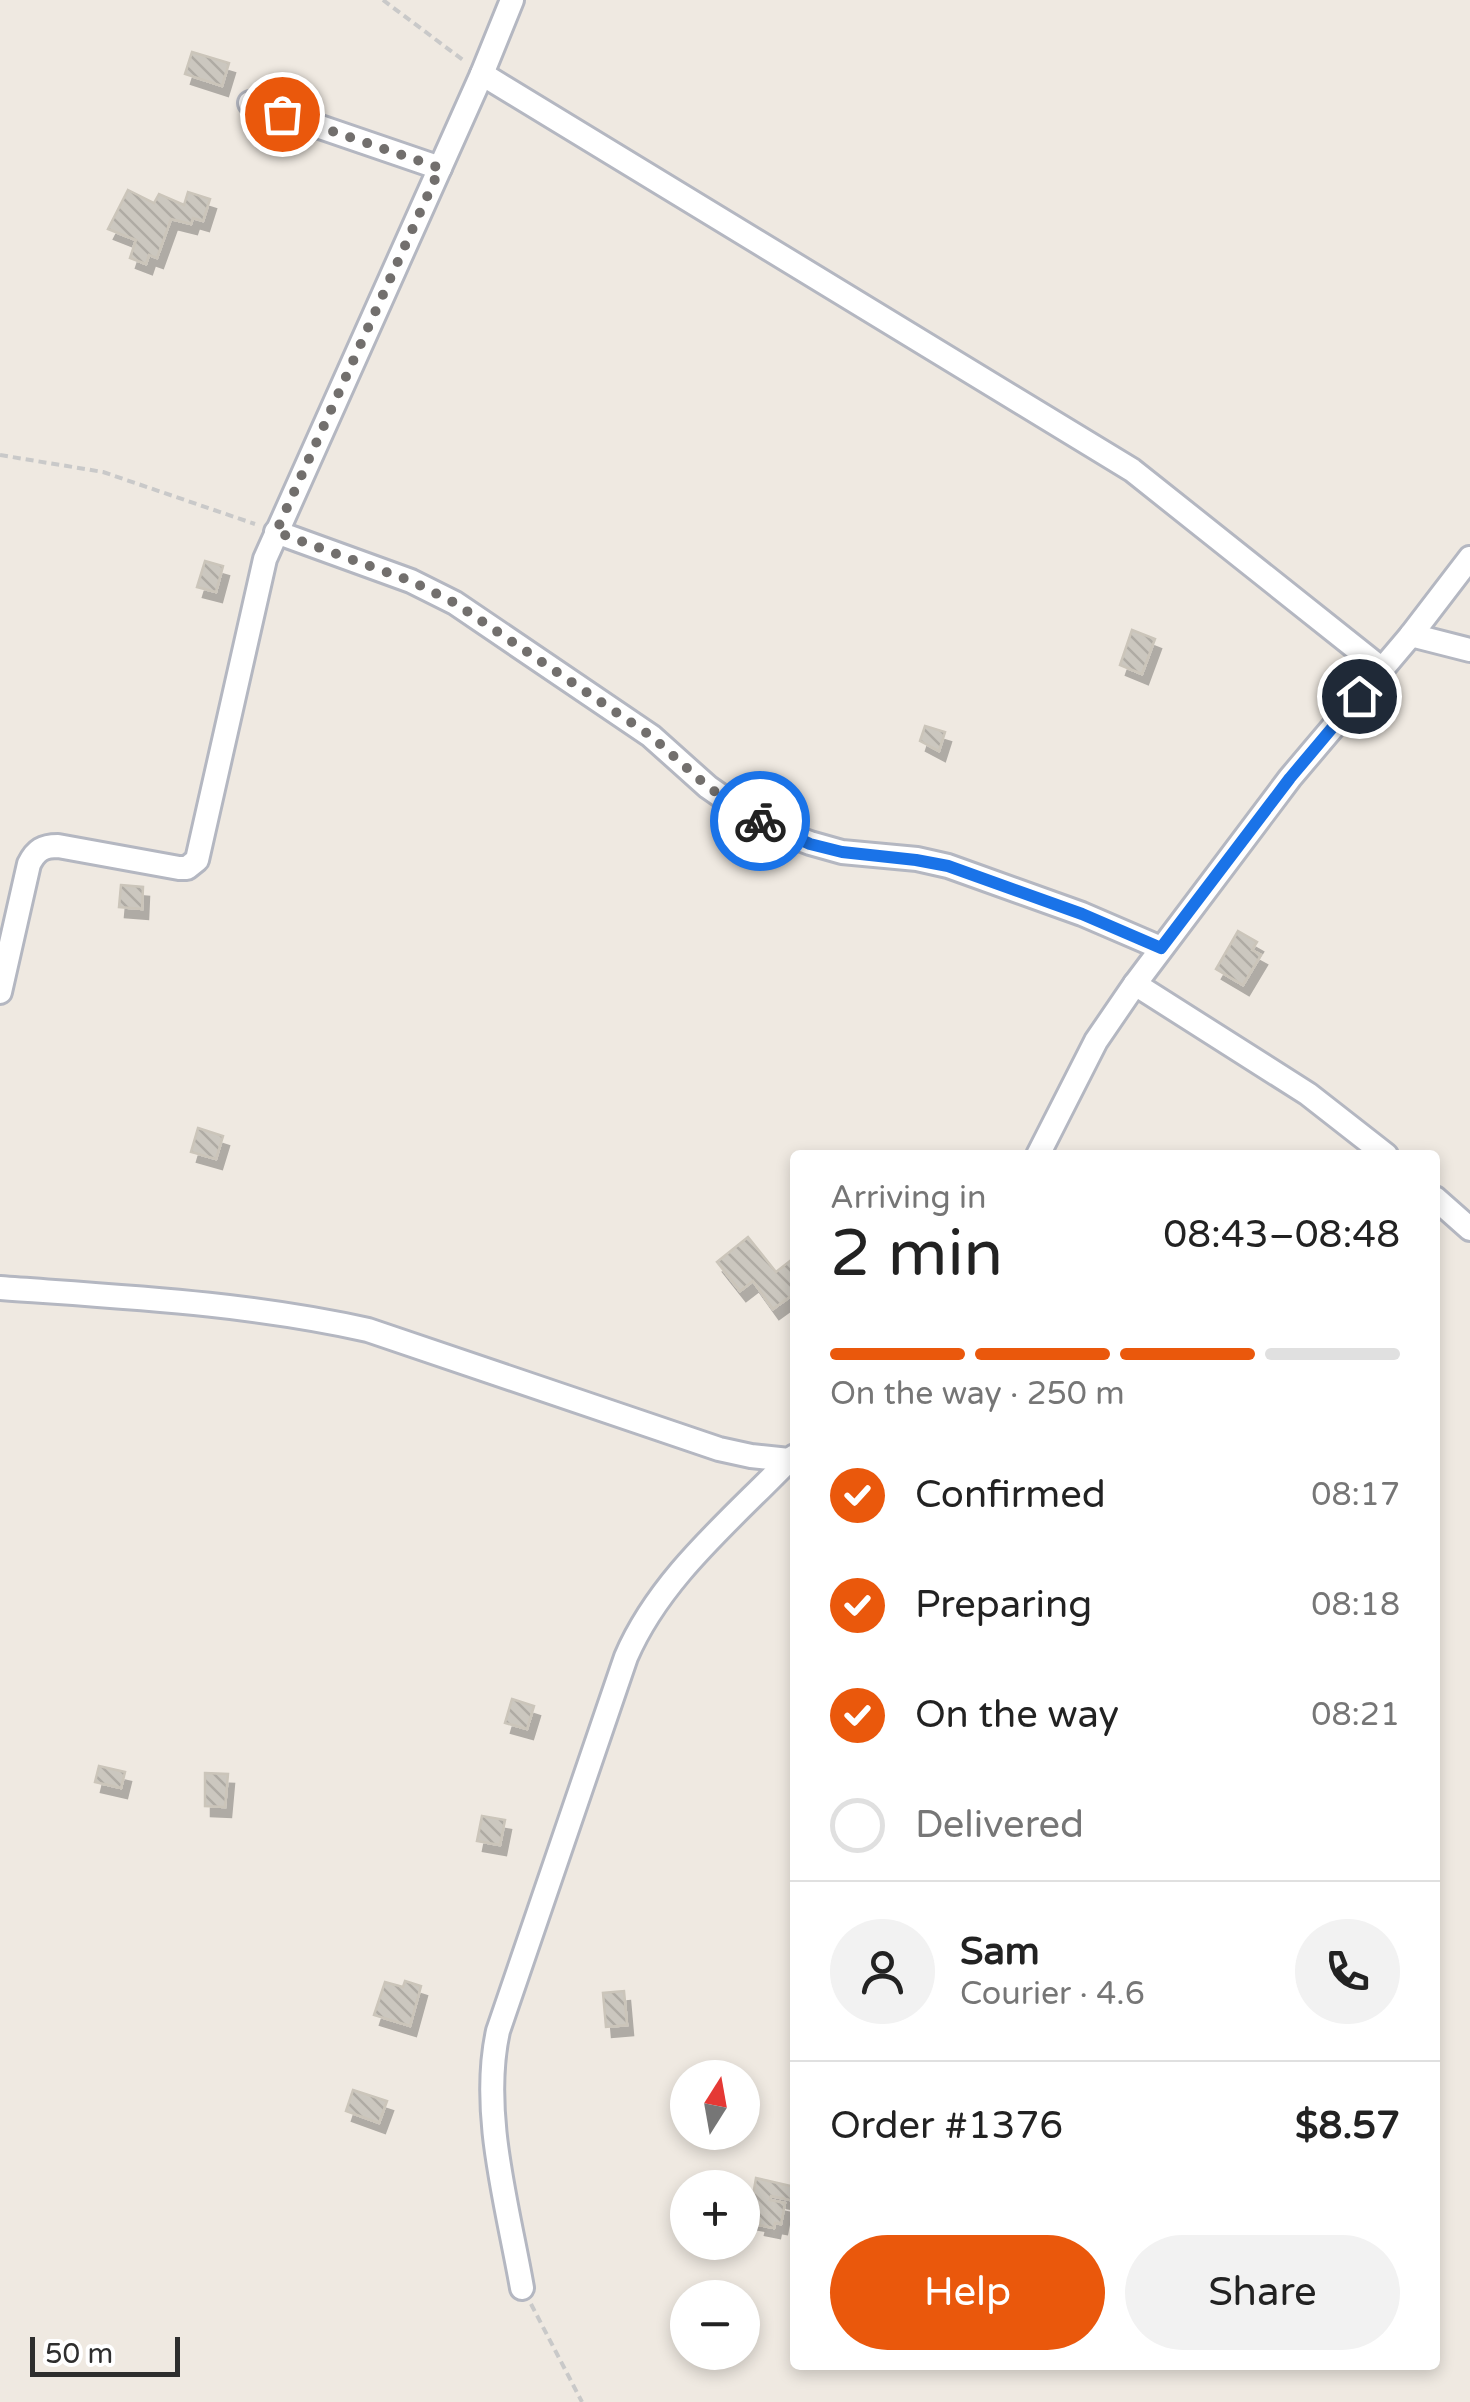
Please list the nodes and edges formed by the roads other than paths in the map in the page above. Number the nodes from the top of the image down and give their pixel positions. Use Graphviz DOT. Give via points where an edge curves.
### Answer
graph roads {
  1 [pos="512,0"];
  2 [pos="482,74"];
  3 [pos="250,103"];
  4 [pos="440,168"];
  5 [pos="276,532"];
  6 [pos="1470,558"];
  7 [pos="1411,635"];
  8 [pos="1470,650"];
  9 [pos="1382,669"];
  10 [pos="1161,948"];
  11 [pos="1134,984"];
  12 [pos="0,992"];
  13 [pos="1041,1150"];
  14 [pos="1380,1150"];
  15 [pos="1440,1203"];
  16 [pos="1470,1230"];
  17 [pos="0,1288"];
  18 [pos="790,1458"];
  19 [pos="790,1460"];
  20 [pos="522,2288"];
  1 -- 2 [label="street"];
  2 -- 4 [label="street"];
  2 -- 9 [label="street" via="1132,470"];
  3 -- 4 [label="street"];
  4 -- 5 [label="street"];
  5 -- 10 [label="street" via="455,603 651,736 731,804 784,833 842,852 948,866"];
  5 -- 12 [label="street" via="258,584 196,860 178,868 42,848 29,864"];
  6 -- 7 [label="street"];
  7 -- 8 [label="street"];
  7 -- 9 [label="street"];
  9 -- 10 [label="street"];
  10 -- 11 [label="street"];
  11 -- 13 [label="street" via="1096,1041"];
  11 -- 14 [label="street" via="1308,1094"];
  15 -- 16 [label="street"];
  17 -- 18 [label="street" via="321,1319 719,1448"];
  19 -- 20 [label="street" via="686,1566 639,1627 498,2032 492,2056 496,2144"];
}
